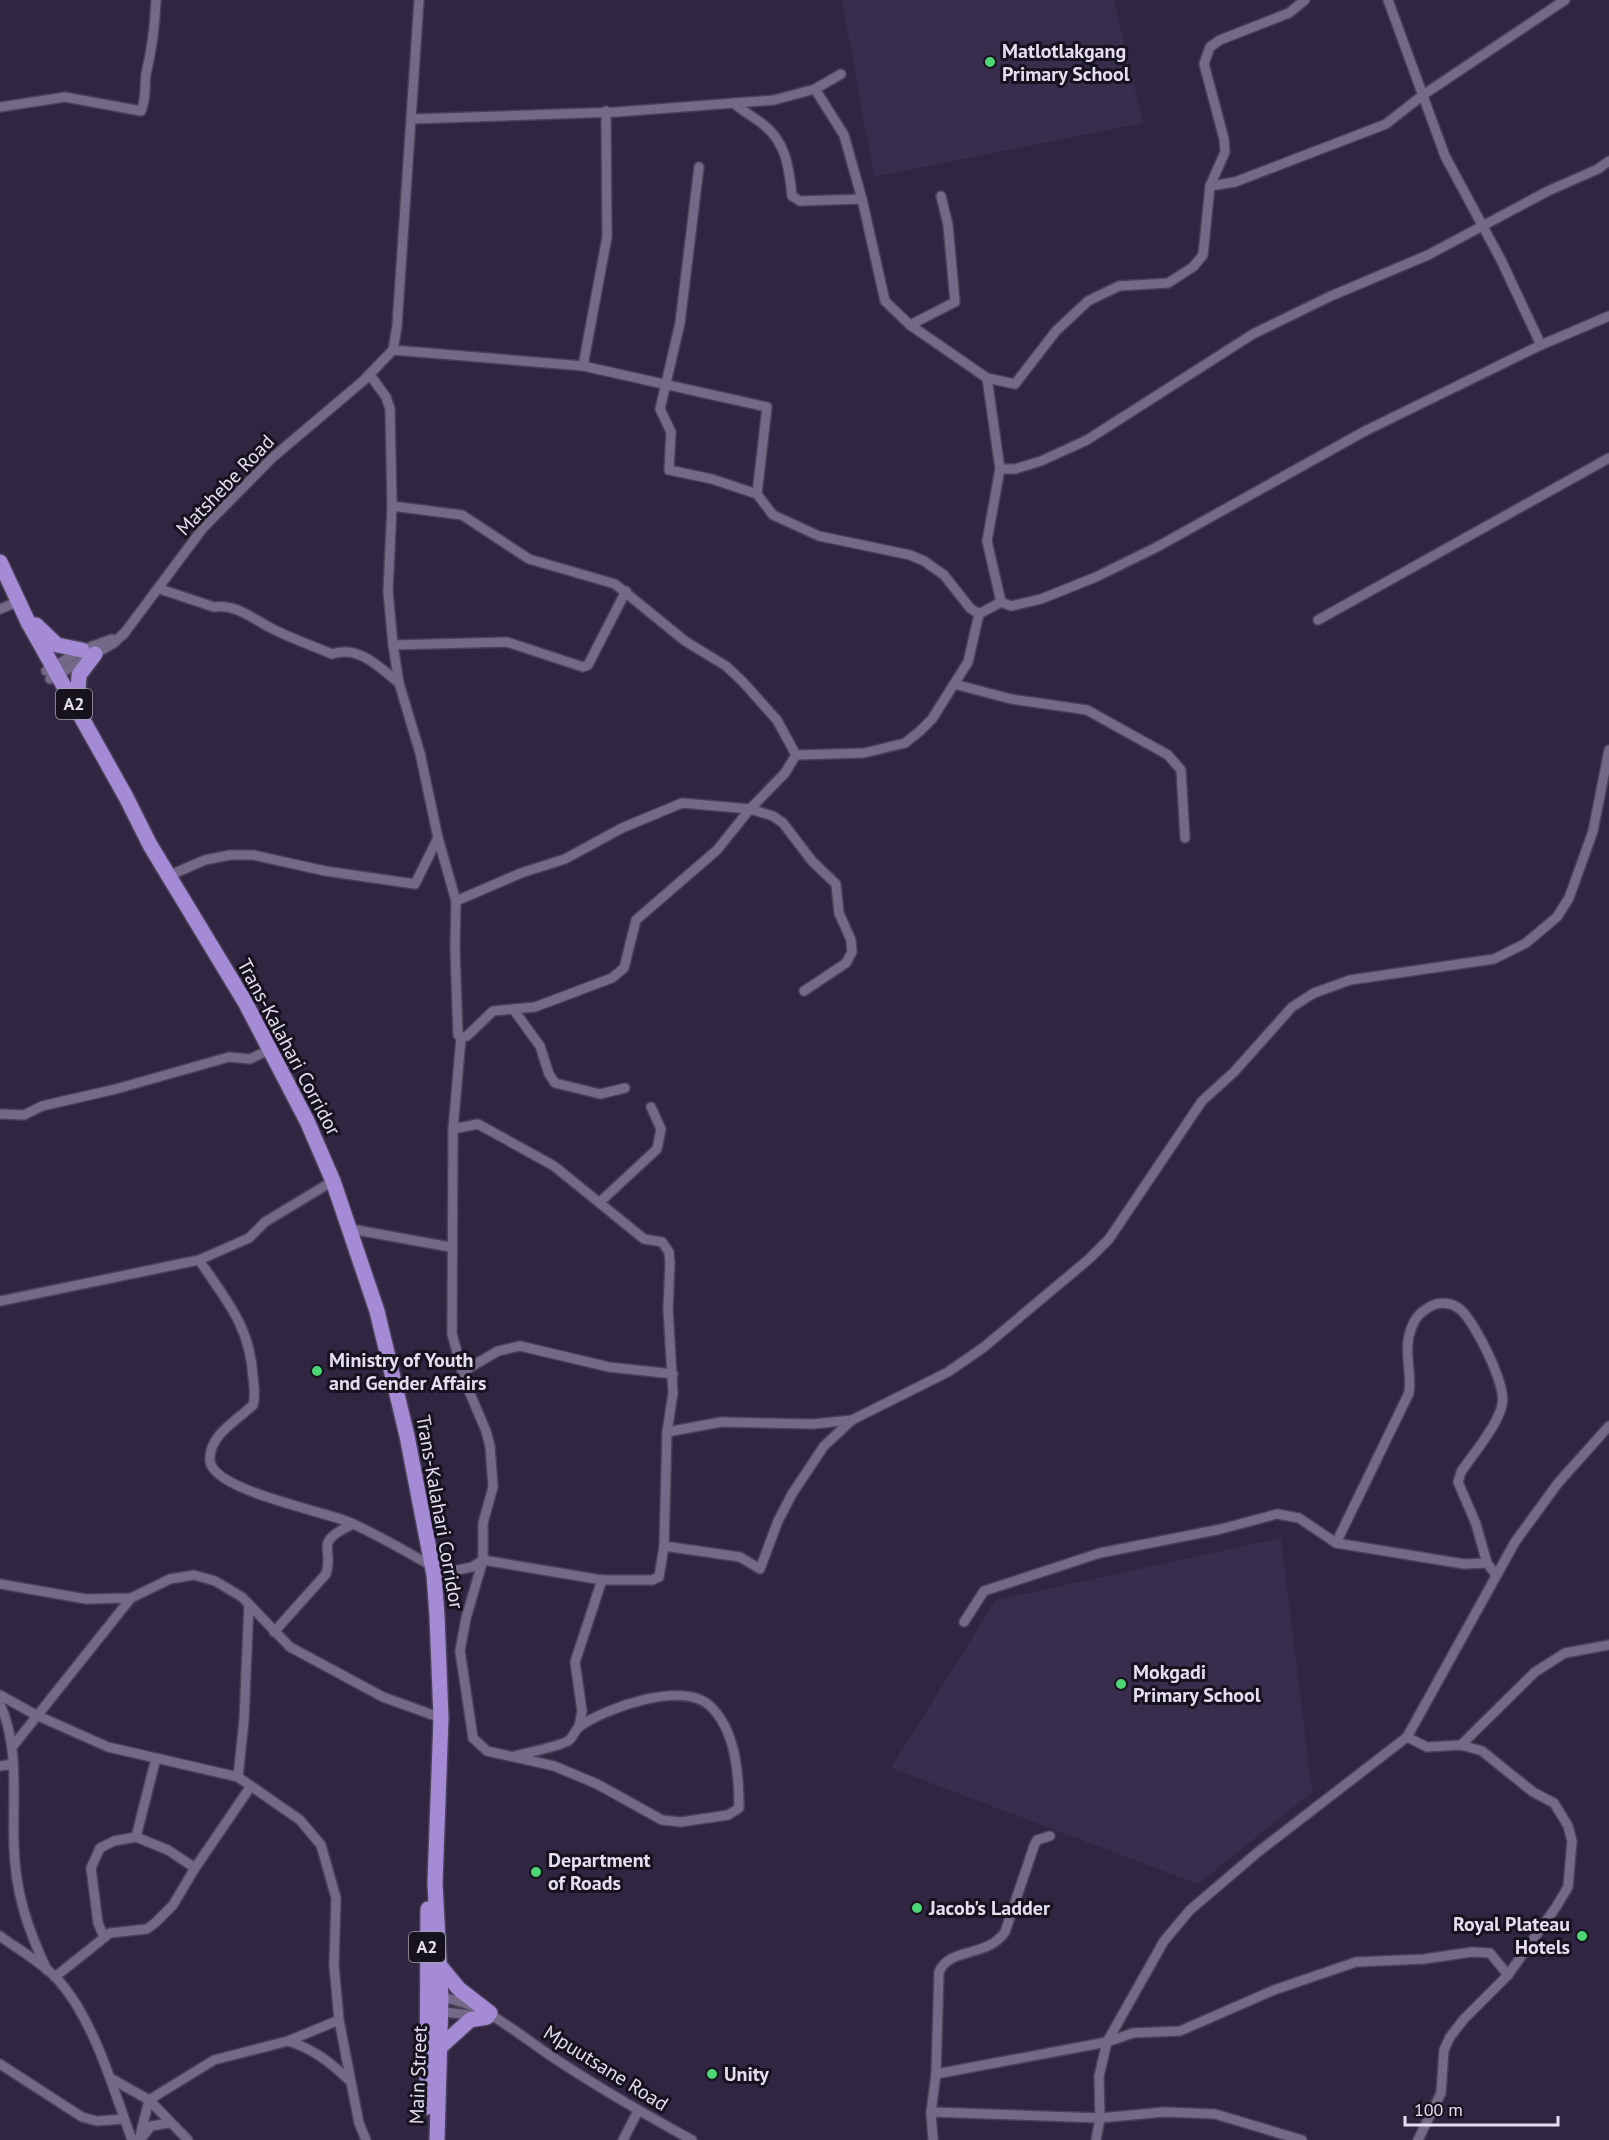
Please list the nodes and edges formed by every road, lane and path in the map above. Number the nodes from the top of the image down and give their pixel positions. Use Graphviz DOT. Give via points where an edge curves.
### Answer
graph roads {
  1 [pos="156,0"];
  2 [pos="419,0"];
  3 [pos="1305,0"];
  4 [pos="1388,0"];
  5 [pos="1565,0"];
  6 [pos="841,74"];
  7 [pos="816,89"];
  8 [pos="1423,95"];
  9 [pos="734,103"];
  10 [pos="0,107"];
  11 [pos="606,111"];
  12 [pos="412,119"];
  13 [pos="1609,161"];
  14 [pos="699,167"];
  15 [pos="1210,186"];
  16 [pos="941,196"];
  17 [pos="862,199"];
  18 [pos="1482,226"];
  19 [pos="1607,317"];
  20 [pos="910,325"];
  21 [pos="1609,328"];
  22 [pos="1541,345"];
  23 [pos="393,350"];
  24 [pos="583,366"];
  25 [pos="370,375"];
  26 [pos="987,378"];
  27 [pos="668,383"];
  28 [pos="1609,458"];
  29 [pos="1000,469"];
  30 [pos="757,494"];
  31 [pos="392,506"];
  32 [pos="203,528"];
  33 [pos="0,562"];
  34 [pos="0,578"];
  35 [pos="160,589"];
  36 [pos="626,591"];
  37 [pos="1001,602"];
  38 [pos="10,605"];
  39 [pos="979,614"];
  40 [pos="1318,620"];
  41 [pos="123,635"];
  42 [pos="393,645"];
  43 [pos="89,652"];
  44 [pos="52,673"];
  45 [pos="399,683"];
  46 [pos="954,684"];
  47 [pos="77,709"];
  48 [pos="1609,750"];
  49 [pos="796,755"];
  50 [pos="750,809"];
  51 [pos="438,838"];
  52 [pos="1185,838"];
  53 [pos="150,845"];
  54 [pos="168,876"];
  55 [pos="456,901"];
  56 [pos="804,991"];
  57 [pos="513,1010"];
  58 [pos="461,1038"];
  59 [pos="270,1049"];
  60 [pos="625,1088"];
  61 [pos="651,1107"];
  62 [pos="0,1114"];
  63 [pos="453,1129"];
  64 [pos="333,1181"];
  65 [pos="600,1202"];
  66 [pos="351,1229"];
  67 [pos="450,1247"];
  68 [pos="199,1260"];
  69 [pos="0,1301"];
  70 [pos="462,1372"];
  71 [pos="673,1374"];
  72 [pos="852,1420"];
  73 [pos="1609,1426"];
  74 [pos="667,1432"];
  75 [pos="353,1524"];
  76 [pos="1336,1543"];
  77 [pos="664,1546"];
  78 [pos="483,1560"];
  79 [pos="1487,1563"];
  80 [pos="433,1570"];
  81 [pos="1496,1575"];
  82 [pos="602,1581"];
  83 [pos="0,1584"];
  84 [pos="131,1598"];
  85 [pos="249,1604"];
  86 [pos="963,1622"];
  87 [pos="274,1632"];
  88 [pos="1609,1645"];
  89 [pos="0,1695"];
  90 [pos="0,1704"];
  91 [pos="36,1715"];
  92 [pos="441,1718"];
  93 [pos="579,1727"];
  94 [pos="1407,1737"];
  95 [pos="1461,1745"];
  96 [pos="13,1746"];
  97 [pos="515,1756"];
  98 [pos="156,1758"];
  99 [pos="13,1764"];
  100 [pos="0,1766"];
  101 [pos="238,1777"];
  102 [pos="251,1786"];
  103 [pos="1050,1836"];
  104 [pos="136,1837"];
  105 [pos="195,1868"];
  106 [pos="435,1883"];
  107 [pos="0,1936"];
  108 [pos="104,1937"];
  109 [pos="440,1966"];
  110 [pos="47,1970"];
  111 [pos="1508,1975"];
  112 [pos="55,1977"];
  113 [pos="434,2004"];
  114 [pos="489,2015"];
  115 [pos="339,2020"];
  116 [pos="288,2041"];
  117 [pos="1107,2042"];
  118 [pos="438,2049"];
  119 [pos="0,2064"];
  120 [pos="936,2074"];
  121 [pos="112,2079"];
  122 [pos="351,2082"];
  123 [pos="149,2100"];
  124 [pos="638,2111"];
  125 [pos="931,2112"];
  126 [pos="1100,2118"];
  127 [pos="124,2119"];
  128 [pos="170,2123"];
  129 [pos="132,2140"];
  130 [pos="140,2140"];
  131 [pos="188,2140"];
  132 [pos="366,2140"];
  133 [pos="428,2140"];
  134 [pos="437,2140"];
  135 [pos="623,2140"];
  136 [pos="692,2140"];
  137 [pos="933,2140"];
  138 [pos="1096,2140"];
  139 [pos="1302,2140"];
  140 [pos="1418,2140"];
  1 -- 10 [label="street" via="153,47 141,111 65,97"];
  2 -- 12 [label="street"];
  3 -- 15 [label="street" via="1289,14 1210,47 1204,64 1225,152"];
  4 -- 8 [label="street"];
  5 -- 8 [label="street"];
  6 -- 7 [label="street"];
  7 -- 9 [label="street" via="774,100"];
  7 -- 17 [label="street" via="844,135"];
  8 -- 15 [label="street" via="1386,124 1235,182"];
  8 -- 18 [label="street" via="1445,156"];
  9 -- 11 [label="street"];
  9 -- 17 [label="street" via="782,143 792,196 800,201"];
  11 -- 12 [label="street"];
  11 -- 24 [label="street" via="607,237"];
  12 -- 23 [label="street"];
  13 -- 18 [label="street"];
  14 -- 27 [label="street" via="684,300"];
  15 -- 26 [label="street" via="1203,255 1193,267 1168,283 1119,286 1088,301 1056,330 1015,384"];
  16 -- 20 [label="street" via="948,225 955,302"];
  17 -- 20 [label="street" via="885,301"];
  18 -- 22 [label="street"];
  18 -- 29 [label="street" via="1428,255 1253,334 1087,440 1041,461"];
  19 -- 21 [label="street"];
  19 -- 22 [label="street"];
  20 -- 26 [label="street"];
  22 -- 37 [label="street" via="1365,431 1106,572 1041,599 1011,606"];
  23 -- 24 [label="street"];
  23 -- 25 [label="street"];
  24 -- 27 [label="street"];
  25 -- 31 [label="street" via="390,409"];
  25 -- 32 [label="street" via="272,458"];
  26 -- 29 [label="street"];
  27 -- 30 [label="street" via="660,409 671,432 669,470"];
  27 -- 30 [label="street" via="767,406"];
  28 -- 40 [label="street"];
  29 -- 37 [label="street" via="987,541"];
  30 -- 39 [label="street" via="773,515 798,528 924,561 944,575"];
  31 -- 36 [label="street" via="462,515 529,559 589,575"];
  31 -- 42 [label="street" via="388,591"];
  32 -- 35 [label="street"];
  32 -- 41 [label="street, Matshebe Road"];
  33 -- 38 [label="highway, Trans-Kalahari Corridor / A2"];
  34 -- 38 [label="highway, Trans-Kalahari Corridor / A2"];
  35 -- 41 [label="street"];
  35 -- 45 [label="street" via="214,608 221,606 244,613 332,654 343,650 356,652"];
  36 -- 42 [label="street" via="588,665 583,667 507,642"];
  36 -- 49 [label="street" via="685,640 726,666 777,720"];
  37 -- 39 [label="street"];
  38 -- 43 [label="highway" via="57,645"];
  38 -- 44 [label="highway, Trans-Kalahari Corridor / A2"];
  39 -- 46 [label="street" via="968,662"];
  41 -- 43 [label="street"];
  41 -- 43 [label="street"];
  42 -- 45 [label="street"];
  43 -- 44 [label="street"];
  43 -- 44 [label="street"];
  43 -- 47 [label="highway" via="79,675"];
  44 -- 47 [label="highway, Trans-Kalahari Corridor / A2"];
  44 -- 53 [label="highway, Trans-Kalahari Corridor / A2" via="121,802"];
  45 -- 51 [label="street" via="420,753"];
  46 -- 49 [label="street" via="932,719 905,743 864,753"];
  46 -- 52 [label="street" via="1011,699 1087,710 1168,755 1181,770"];
  47 -- 53 [label="highway, Trans-Kalahari Corridor / A2"];
  48 -- 72 [label="street" via="1593,831 1569,898 1557,917 1526,943 1494,959 1350,980 1314,993 1292,1007 1234,1072 1202,1101 1109,1239 1089,1259 984,1347 948,1372"];
  49 -- 50 [label="street" via="785,773"];
  50 -- 55 [label="street" via="682,803 622,828 565,859"];
  50 -- 56 [label="street" via="783,823 812,861 836,884 839,913 852,952 846,963"];
  50 -- 57 [label="street" via="717,850 636,920 624,968 612,978 536,1007"];
  51 -- 54 [label="street" via="415,884 252,855 205,860"];
  51 -- 55 [label="street"];
  53 -- 54 [label="highway, Trans-Kalahari Corridor / A2"];
  54 -- 59 [label="highway, Trans-Kalahari Corridor / A2"];
  55 -- 58 [label="street" via="457,1020"];
  57 -- 58 [label="street" via="493,1011"];
  57 -- 60 [label="street" via="540,1046 555,1083 600,1094"];
  58 -- 63 [label="street"];
  59 -- 62 [label="street" via="250,1059 229,1057 42,1106 24,1115"];
  59 -- 64 [label="highway, Trans-Kalahari Corridor / A2"];
  61 -- 65 [label="street" via="661,1129 657,1149"];
  63 -- 65 [label="street" via="478,1124 554,1166"];
  63 -- 67 [label="street"];
  64 -- 66 [label="highway, Trans-Kalahari Corridor / A2"];
  64 -- 68 [label="street" via="265,1222 242,1242"];
  65 -- 71 [label="street" via="644,1239 662,1242 669,1252"];
  66 -- 67 [label="street"];
  66 -- 80 [label="highway, Trans-Kalahari Corridor / A2" via="394,1380"];
  67 -- 70 [label="street" via="452,1334"];
  68 -- 69 [label="street"];
  68 -- 75 [label="street" via="237,1315 253,1366 253,1405 219,1436 210,1461 214,1471 224,1479 276,1500"];
  70 -- 71 [label="street" via="498,1352 520,1346 609,1367"];
  70 -- 78 [label="street" via="490,1446 493,1487 483,1522"];
  71 -- 74 [label="street"];
  72 -- 74 [label="street" via="813,1424 721,1422"];
  72 -- 77 [label="street" via="824,1446 804,1473 778,1521 760,1569 740,1557"];
  73 -- 81 [label="street" via="1558,1483"];
  74 -- 77 [label="street"];
  75 -- 80 [label="street"];
  75 -- 87 [label="street" via="331,1537 326,1546 326,1574"];
  76 -- 79 [label="street" via="1464,1564"];
  76 -- 79 [label="street" via="1409,1393 1407,1346 1419,1313 1435,1304 1450,1303 1471,1322 1503,1393 1498,1414 1458,1482"];
  76 -- 86 [label="street" via="1299,1518 1277,1514 1100,1553 984,1591"];
  77 -- 82 [label="street" via="661,1574 656,1579"];
  78 -- 80 [label="street" via="472,1567"];
  78 -- 82 [label="street"];
  78 -- 97 [label="street" via="460,1651 473,1738 487,1750"];
  79 -- 81 [label="street"];
  80 -- 92 [label="highway, Trans-Kalahari Corridor / A2"];
  81 -- 94 [label="street"];
  82 -- 93 [label="street" via="575,1662 580,1692"];
  83 -- 84 [label="street" via="76,1599"];
  84 -- 85 [label="street" via="170,1579 194,1575 229,1588"];
  84 -- 91 [label="street"];
  85 -- 87 [label="street"];
  85 -- 101 [label="street"];
  87 -- 92 [label="street" via="290,1647 338,1674"];
  88 -- 95 [label="street" via="1565,1653 1535,1672"];
  89 -- 91 [label="street"];
  90 -- 96 [label="street"];
  91 -- 96 [label="street"];
  91 -- 98 [label="street" via="108,1747"];
  92 -- 106 [label="highway, Trans-Kalahari Corridor / A2"];
  93 -- 97 [label="street" via="568,1741"];
  93 -- 97 [label="street" via="651,1696 707,1703 724,1723 731,1742 739,1808 728,1815 681,1822 662,1820 597,1784 554,1766"];
  94 -- 95 [label="street" via="1427,1747"];
  94 -- 117 [label="street" via="1258,1851 1190,1910 1164,1941"];
  95 -- 111 [label="street" via="1482,1751 1533,1792 1554,1803 1572,1841 1568,1887"];
  96 -- 99 [label="street"];
  98 -- 101 [label="street"];
  98 -- 104 [label="street"];
  99 -- 100 [label="street"];
  99 -- 110 [label="street" via="19,1894 26,1925"];
  101 -- 102 [label="street"];
  102 -- 105 [label="street"];
  102 -- 115 [label="street" via="300,1820 321,1845 336,1898 334,1965"];
  103 -- 120 [label="street" via="1037,1840 1034,1846 999,1940 942,1964"];
  104 -- 105 [label="street" via="168,1850"];
  104 -- 108 [label="street" via="100,1848 91,1868 98,1923"];
  105 -- 108 [label="street" via="173,1905 155,1923 147,1929 116,1931"];
  106 -- 109 [label="highway, Trans-Kalahari Corridor / A2"];
  106 -- 113 [label="highway, Trans-Kalahari Corridor / A2" via="427,1915"];
  107 -- 110 [label="street"];
  108 -- 112 [label="street"];
  109 -- 113 [label="highway, Trans-Kalahari Corridor / A2"];
  109 -- 114 [label="highway"];
  110 -- 112 [label="street"];
  111 -- 117 [label="street" via="1490,1953 1356,1962 1274,1990 1180,2031 1133,2033"];
  111 -- 140 [label="street" via="1450,2037 1444,2050 1441,2093"];
  112 -- 121 [label="street" via="83,2019"];
  113 -- 114 [label="street, Mpuutsane Road"];
  113 -- 118 [label="highway, Main Street / A2"];
  113 -- 133 [label="highway, Main Street / A2"];
  114 -- 118 [label="highway" via="470,2020"];
  114 -- 124 [label="street, Mpuutsane Road"];
  115 -- 116 [label="street"];
  115 -- 122 [label="street"];
  116 -- 122 [label="street" via="326,2058"];
  116 -- 123 [label="street" via="214,2060"];
  117 -- 120 [label="street"];
  117 -- 126 [label="street" via="1099,2076"];
  118 -- 134 [label="highway, Main Street / A2"];
  119 -- 127 [label="street" via="82,2117 97,2121"];
  120 -- 125 [label="street"];
  121 -- 123 [label="street"];
  121 -- 127 [label="street"];
  122 -- 132 [label="street" via="358,2123"];
  123 -- 128 [label="street"];
  123 -- 130 [label="street"];
  124 -- 135 [label="street"];
  124 -- 136 [label="street, Mpuutsane Road"];
  125 -- 126 [label="street"];
  125 -- 137 [label="street"];
  126 -- 138 [label="street"];
  126 -- 139 [label="street" via="1164,2112 1215,2114"];
  127 -- 129 [label="street"];
  128 -- 130 [label="street" via="151,2126"];
  128 -- 131 [label="street"];
}
